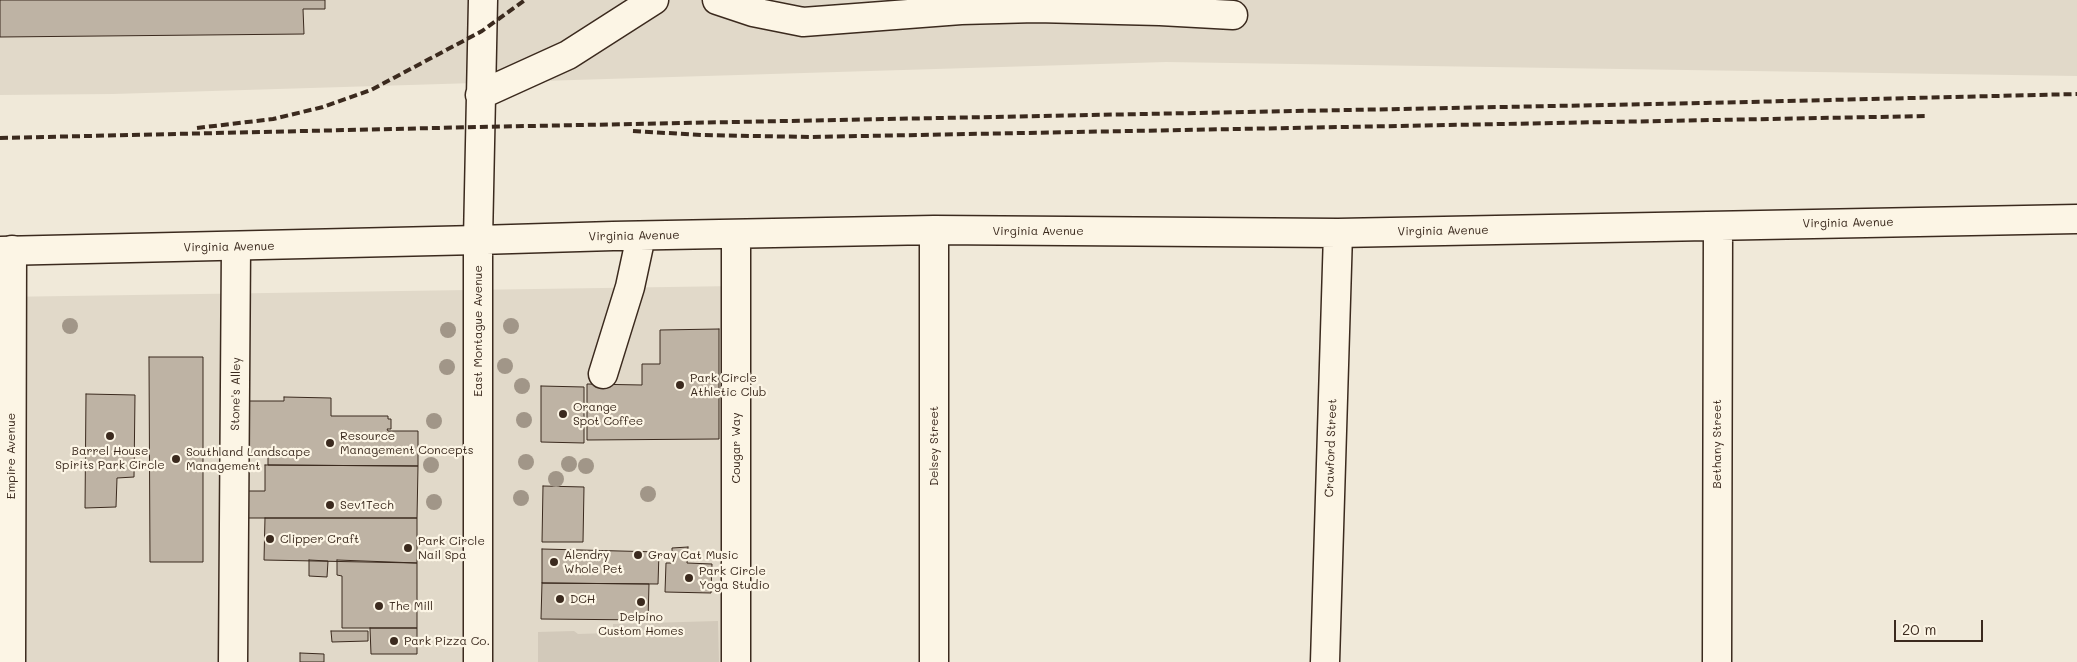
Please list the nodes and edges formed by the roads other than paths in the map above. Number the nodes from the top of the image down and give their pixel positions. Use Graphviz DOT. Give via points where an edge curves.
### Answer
graph roads {
  1 [pos="483,0"];
  2 [pos="654,0"];
  3 [pos="717,0"];
  4 [pos="1233,15"];
  5 [pos="480,95"];
  6 [pos="2077,219"];
  7 [pos="1718,226"];
  8 [pos="934,230"];
  9 [pos="1338,233"];
  10 [pos="736,234"];
  11 [pos="641,236"];
  12 [pos="478,240"];
  13 [pos="236,247"];
  14 [pos="6,251"];
  15 [pos="603,374"];
  16 [pos="5,626"];
  17 [pos="11,662"];
  18 [pos="233,662"];
  19 [pos="478,662"];
  20 [pos="736,662"];
  21 [pos="934,662"];
  22 [pos="1325,662"];
  23 [pos="1717,662"];
  1 -- 5 [label="street, East Montague Avenue"];
  2 -- 5 [label="street" via="568,55"];
  3 -- 4 [label="street" via="753,12 803,22 961,10 1036,8"];
  5 -- 12 [label="street, East Montague Avenue"];
  6 -- 7 [label="street, Virginia Avenue"];
  7 -- 9 [label="street, Virginia Avenue"];
  7 -- 23 [label="street, Bethany Street"];
  8 -- 9 [label="street, Virginia Avenue"];
  8 -- 10 [label="street, Virginia Avenue"];
  8 -- 21 [label="street, Delsey Street"];
  9 -- 22 [label="street, Crawford Street"];
  10 -- 11 [label="street, Virginia Avenue"];
  10 -- 20 [label="street, Cougar Way"];
  11 -- 12 [label="street, Virginia Avenue"];
  11 -- 15 [label="street" via="630,287"];
  12 -- 13 [label="street, Virginia Avenue"];
  12 -- 19 [label="street, East Montague Avenue"];
  13 -- 14 [label="street, Virginia Avenue"];
  13 -- 18 [label="street, Stone's Alley"];
  14 -- 16 [label="street, Empire Avenue"];
  16 -- 17 [label="street, Empire Avenue"];
}
